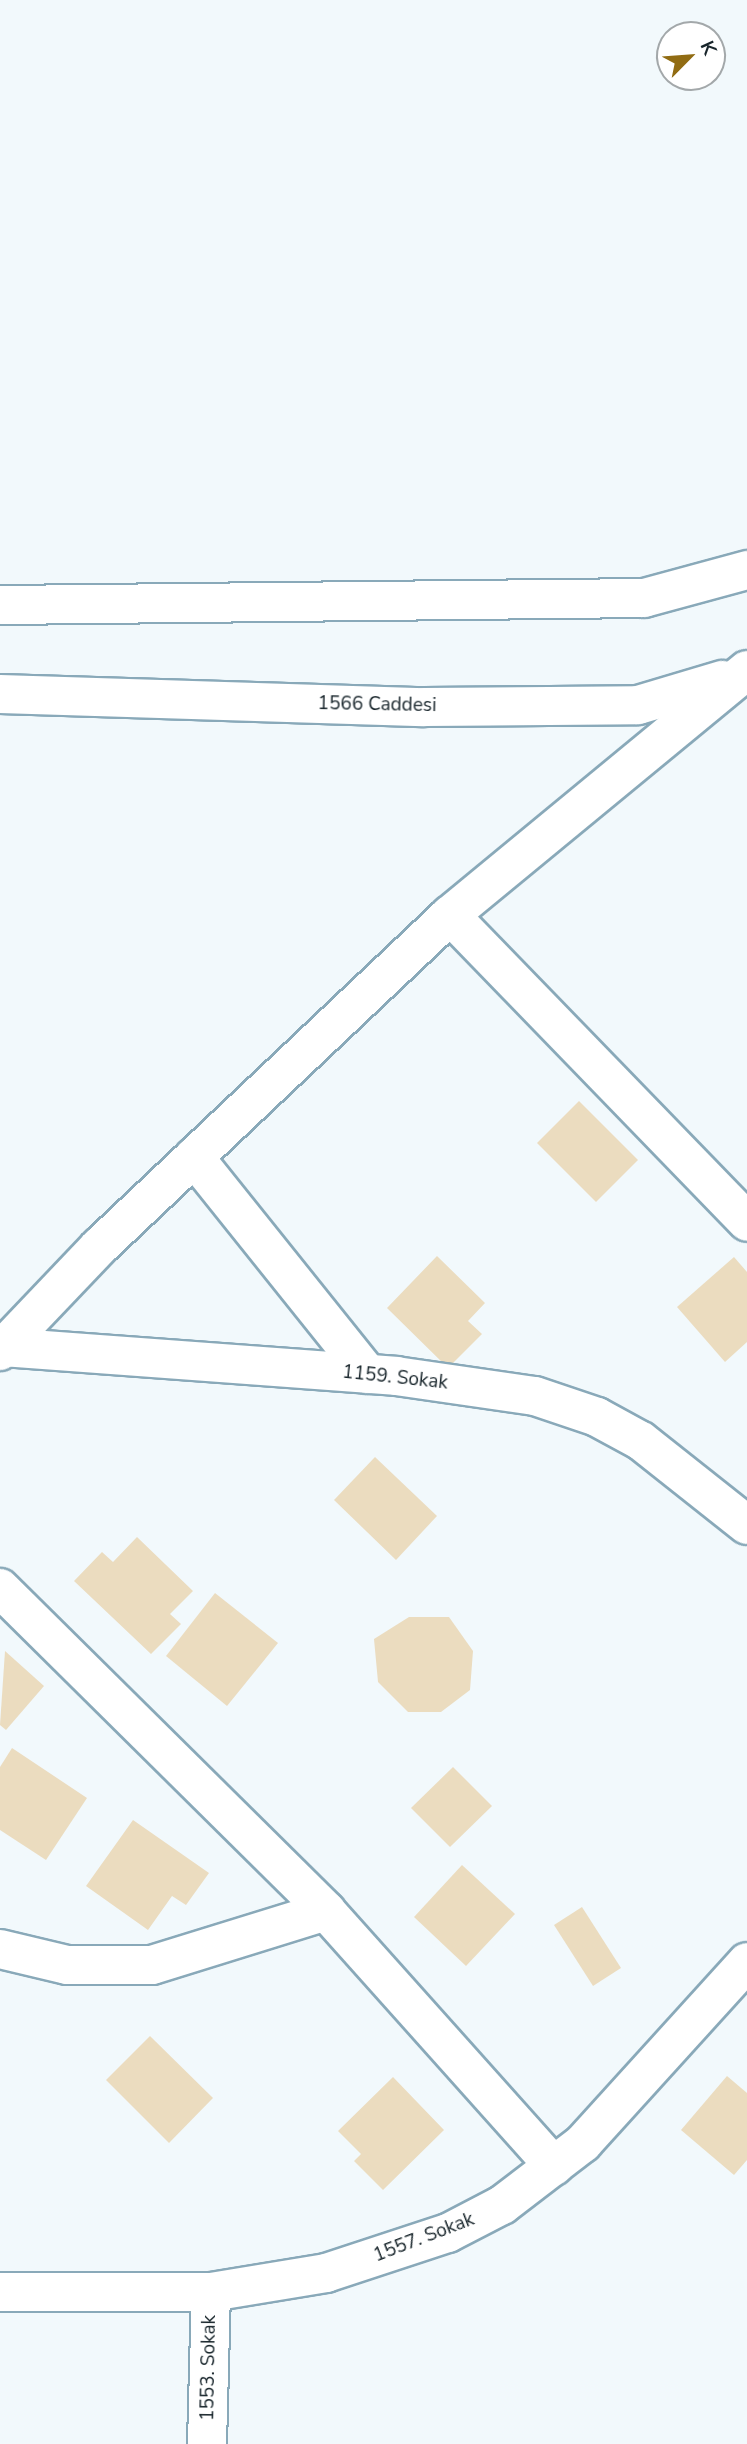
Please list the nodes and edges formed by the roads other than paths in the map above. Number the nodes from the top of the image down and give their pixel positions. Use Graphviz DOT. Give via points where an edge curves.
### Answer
graph roads {
  1 [pos="747,570"];
  2 [pos="0,604"];
  3 [pos="747,670"];
  4 [pos="0,694"];
  5 [pos="450,915"];
  6 [pos="194,1157"];
  7 [pos="747,1222"];
  8 [pos="2,1349"];
  9 [pos="368,1374"];
  10 [pos="747,1525"];
  11 [pos="0,1588"];
  12 [pos="326,1911"];
  13 [pos="0,1949"];
  14 [pos="747,1962"];
  15 [pos="554,2166"];
  16 [pos="0,2292"];
  17 [pos="211,2292"];
  18 [pos="207,2444"];
  1 -- 2 [label="street" via="643,598"];
  3 -- 4 [label="street, 1566 Caddesi" via="707,687 638,705 424,707"];
  3 -- 5 [label="street"];
  5 -- 6 [label="street"];
  5 -- 7 [label="street"];
  6 -- 8 [label="street"];
  6 -- 9 [label="street"];
  8 -- 9 [label="street, 1159. Sokak"];
  9 -- 10 [label="street, 1159. Sokak" via="535,1396 597,1417 641,1441"];
  11 -- 12 [label="street"];
  12 -- 13 [label="street" via="152,1965 67,1965"];
  12 -- 15 [label="street"];
  14 -- 15 [label="street, 1557. Sokak" via="635,2092"];
  15 -- 17 [label="street, 1557. Sokak" via="502,2205 448,2234 326,2273"];
  16 -- 17 [label="street, 1557. Sokak"];
  17 -- 18 [label="street, 1553. Sokak"];
}
